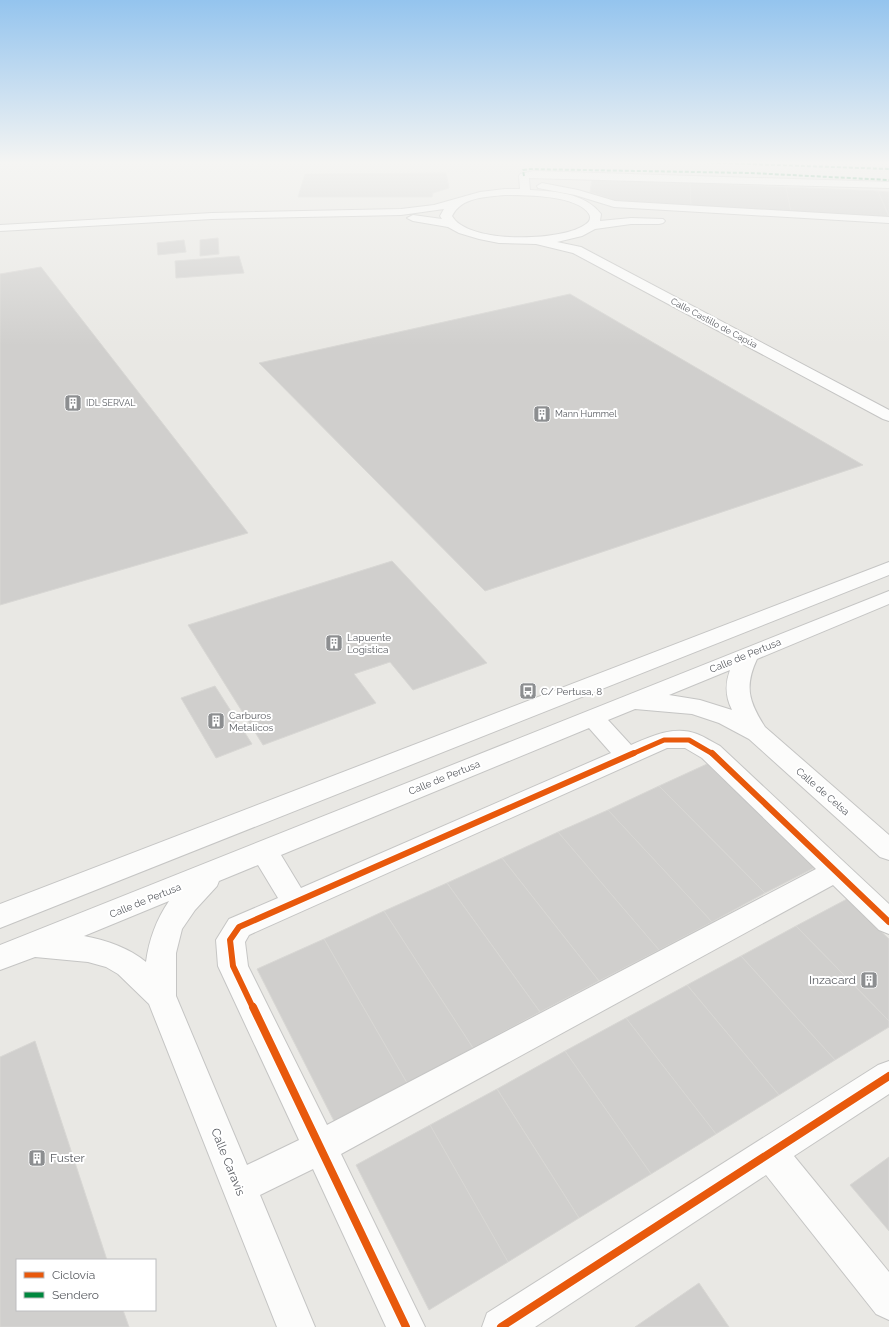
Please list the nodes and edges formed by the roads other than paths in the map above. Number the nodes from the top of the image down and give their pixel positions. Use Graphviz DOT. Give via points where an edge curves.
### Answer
graph roads {
  1 [pos="90,223"];
  2 [pos="201,223"];
  3 [pos="443,223"];
  4 [pos="594,223"];
  5 [pos="616,223"];
  6 [pos="821,223"];
  7 [pos="451,224"];
  8 [pos="591,226"];
  9 [pos="0,228"];
  10 [pos="889,228"];
  11 [pos="577,233"];
  12 [pos="0,235"];
  13 [pos="536,240"];
  14 [pos="757,331"];
  15 [pos="889,416"];
  16 [pos="889,568"];
  17 [pos="889,597"];
  18 [pos="748,654"];
  19 [pos="629,702"];
  20 [pos="592,717"];
  21 [pos="757,733"];
  22 [pos="627,756"];
  23 [pos="889,850"];
  24 [pos="264,851"];
  25 [pos="835,871"];
  26 [pos="211,873"];
  27 [pos="295,902"];
  28 [pos="0,916"];
  29 [pos="889,922"];
  30 [pos="33,945"];
  31 [pos="0,958"];
  32 [pos="161,996"];
  33 [pos="889,1076"];
  34 [pos="320,1147"];
  35 [pos="770,1154"];
  36 [pos="239,1187"];
  37 [pos="889,1301"];
  38 [pos="296,1327"];
  39 [pos="406,1327"];
  40 [pos="501,1327"];
  1 -- 9 [label="street"];
  2 -- 12 [label="street"];
  3 -- 7 [label="street"];
  4 -- 8 [label="street"];
  5 -- 8 [label="street"];
  6 -- 10 [label="street"];
  7 -- 13 [label="street" via="476,235"];
  8 -- 11 [label="street"];
  11 -- 13 [label="street"];
  11 -- 14 [label="street, Calle Castillo de Capúa" via="590,244"];
  13 -- 15 [label="street, Calle Castillo de Capúa" via="577,250"];
  16 -- 28 [label="street"];
  17 -- 18 [label="street, Calle de Pertusa"];
  18 -- 19 [label="street, Calle de Pertusa"];
  18 -- 21 [label="street, Calle de Celsa" via="737,689 745,716"];
  19 -- 20 [label="street, Calle de Pertusa"];
  19 -- 21 [label="street, Calle de Celsa" via="661,702 710,710"];
  20 -- 22 [label="street"];
  20 -- 24 [label="street, Calle de Pertusa"];
  21 -- 23 [label="street, Calle de Celsa"];
  22 -- 25 [label="street" via="664,740 689,740 711,752"];
  22 -- 27 [label="street"];
  24 -- 26 [label="street, Calle de Pertusa"];
  24 -- 27 [label="street"];
  25 -- 29 [label="street"];
  25 -- 34 [label="street"];
  26 -- 30 [label="street, Calle de Pertusa"];
  26 -- 32 [label="street, Calle Caravis" via="175,915 168,930 163,948"];
  27 -- 34 [label="street" via="239,927 230,940 233,966"];
  30 -- 31 [label="street, Calle de Pertusa"];
  30 -- 32 [label="street, Calle Caravis" via="95,950 117,958 139,974"];
  32 -- 36 [label="street, Calle Caravis"];
  33 -- 35 [label="street"];
  34 -- 36 [label="street"];
  34 -- 39 [label="street"];
  35 -- 37 [label="street"];
  35 -- 40 [label="street"];
  36 -- 38 [label="street, Calle Caravis"];
}
